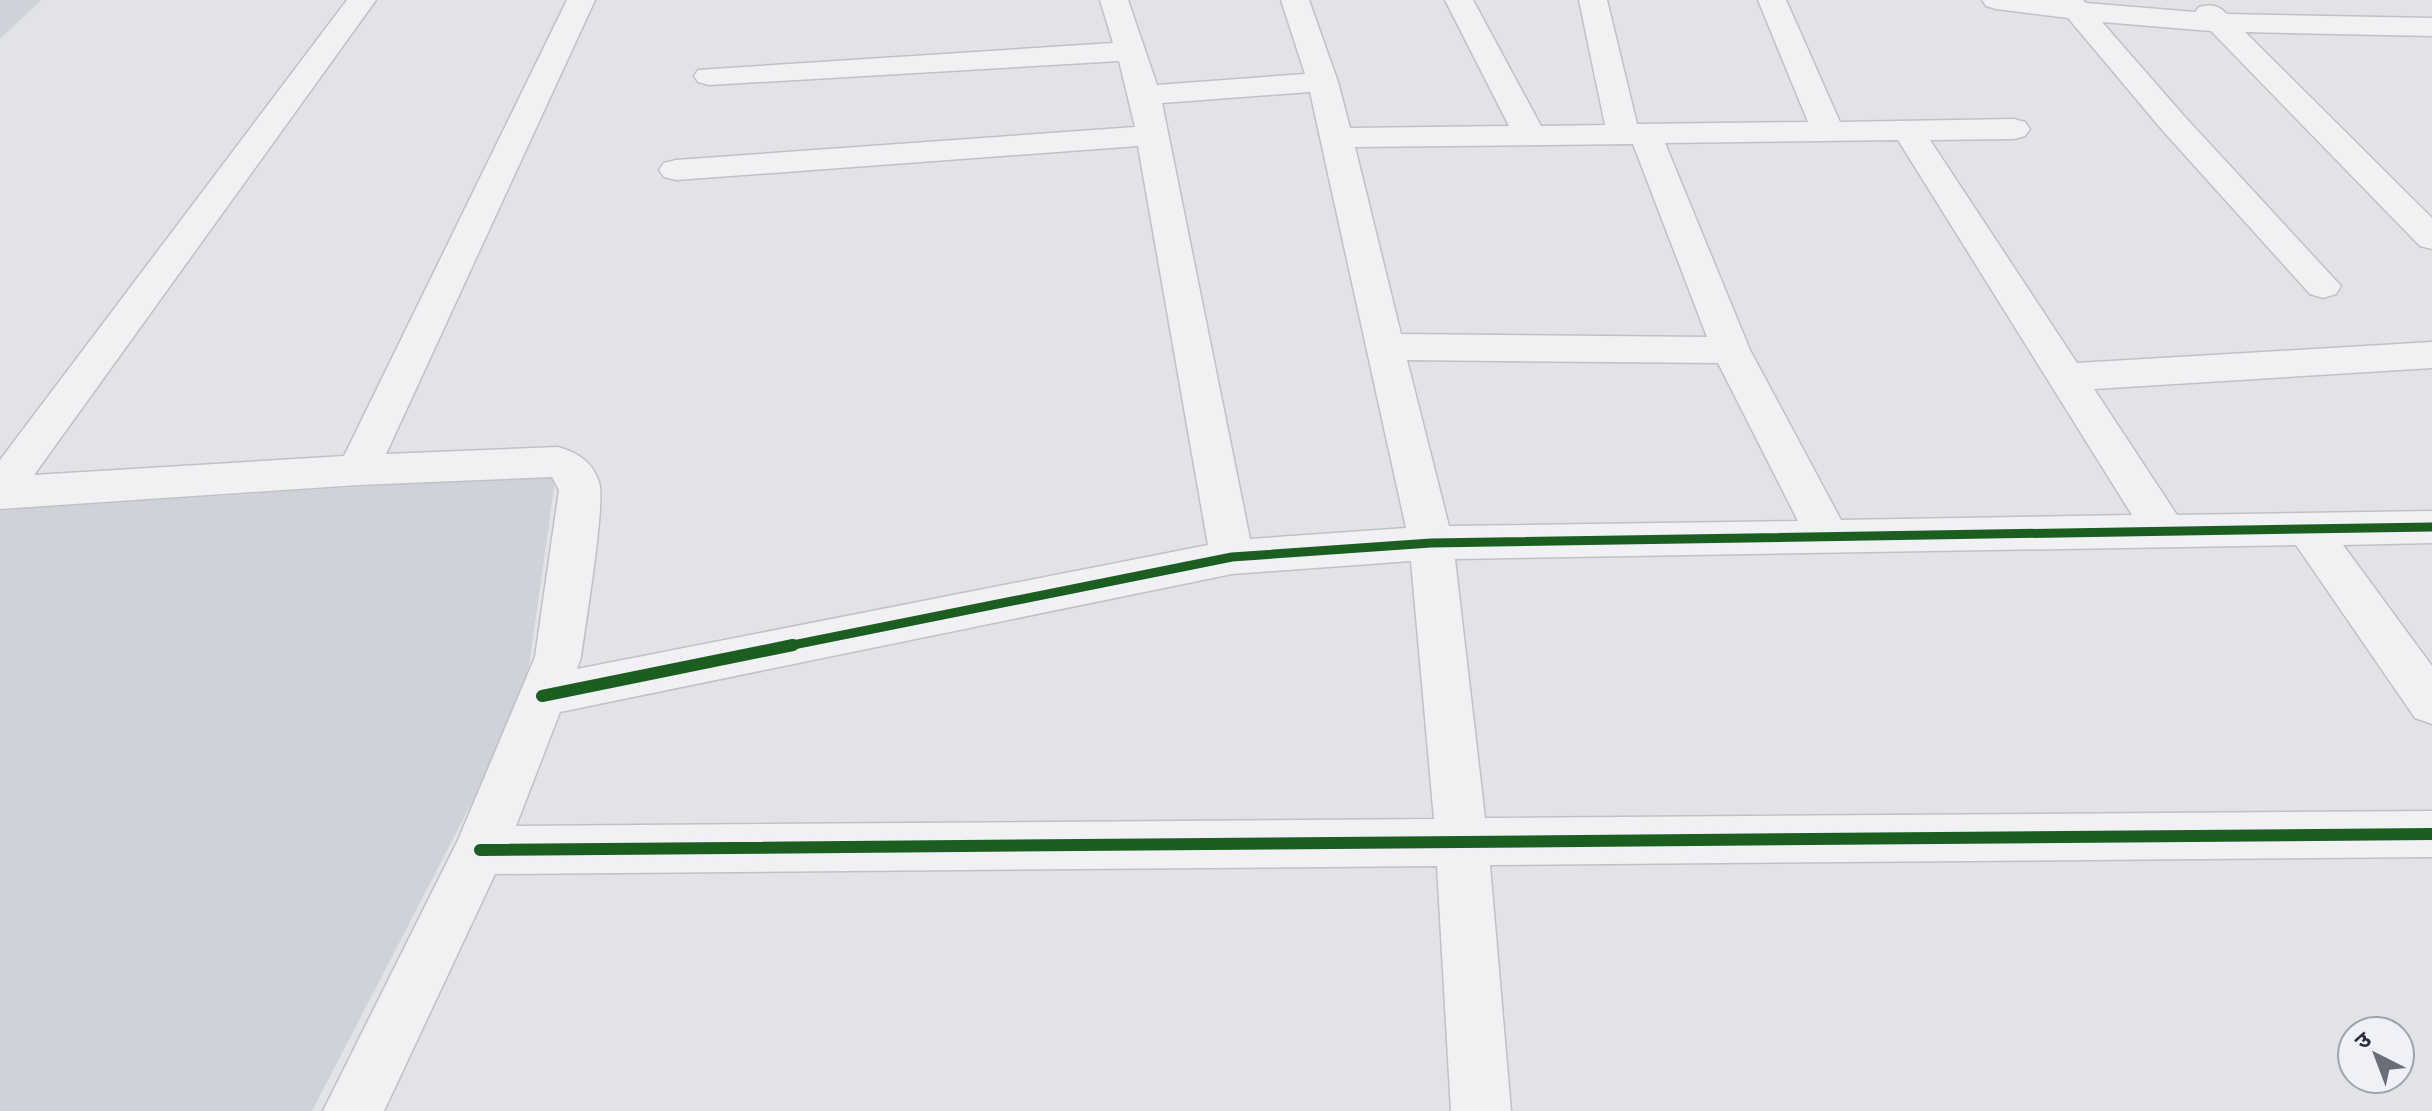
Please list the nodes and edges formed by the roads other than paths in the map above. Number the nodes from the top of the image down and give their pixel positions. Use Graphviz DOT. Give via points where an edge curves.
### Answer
graph roads {
  1 [pos="362,0"];
  2 [pos="581,0"];
  3 [pos="1114,0"];
  4 [pos="1295,0"];
  5 [pos="1459,0"];
  6 [pos="1593,0"];
  7 [pos="1772,0"];
  8 [pos="1996,0"];
  9 [pos="2421,0"];
  10 [pos="2072,6"];
  11 [pos="2432,10"];
  12 [pos="2208,12"];
  13 [pos="2432,27"];
  14 [pos="1129,51"];
  15 [pos="709,76"];
  16 [pos="1323,82"];
  17 [pos="1145,95"];
  18 [pos="2014,129"];
  19 [pos="1908,130"];
  20 [pos="1828,131"];
  21 [pos="1634,134"];
  22 [pos="1152,135"];
  23 [pos="1530,135"];
  24 [pos="1336,138"];
  25 [pos="676,170"];
  26 [pos="2432,238"];
  27 [pos="2323,286"];
  28 [pos="1386,347"];
  29 [pos="1731,350"];
  30 [pos="2432,355"];
  31 [pos="2066,377"];
  32 [pos="358,470"];
  33 [pos="0,492"];
  34 [pos="2306,527"];
  35 [pos="2432,527"];
  36 [pos="2164,530"];
  37 [pos="1829,538"];
  38 [pos="1431,543"];
  39 [pos="1232,557"];
  40 [pos="542,696"];
  41 [pos="2432,704"];
  42 [pos="2432,834"];
  43 [pos="1462,842"];
  44 [pos="480,850"];
  45 [pos="353,1111"];
  46 [pos="1481,1111"];
  1 -- 33 [label="street"];
  2 -- 32 [label="street"];
  3 -- 14 [label="street"];
  4 -- 16 [label="street"];
  5 -- 23 [label="street"];
  6 -- 21 [label="street"];
  7 -- 20 [label="street"];
  8 -- 10 [label="street"];
  9 -- 11 [label="street"];
  10 -- 12 [label="street"];
  10 -- 27 [label="street"];
  12 -- 13 [label="street"];
  12 -- 26 [label="street"];
  14 -- 15 [label="street"];
  14 -- 17 [label="street"];
  16 -- 17 [label="street"];
  16 -- 24 [label="street"];
  17 -- 22 [label="street"];
  18 -- 19 [label="street"];
  19 -- 20 [label="street"];
  19 -- 31 [label="street"];
  20 -- 21 [label="street"];
  21 -- 23 [label="street"];
  21 -- 29 [label="street"];
  22 -- 25 [label="street"];
  22 -- 39 [label="street"];
  23 -- 24 [label="street"];
  24 -- 28 [label="street"];
  28 -- 29 [label="street"];
  28 -- 38 [label="street"];
  29 -- 37 [label="street"];
  30 -- 31 [label="street"];
  31 -- 36 [label="street"];
  32 -- 33 [label="street"];
  32 -- 40 [label="street" via="558,462 571,467 580,490 558,657"];
  34 -- 35 [label="street"];
  34 -- 36 [label="street"];
  34 -- 41 [label="street"];
  36 -- 37 [label="street"];
  37 -- 38 [label="street"];
  38 -- 39 [label="street"];
  38 -- 43 [label="street"];
  39 -- 40 [label="street"];
  40 -- 44 [label="street"];
  42 -- 43 [label="street"];
  43 -- 44 [label="street"];
  43 -- 46 [label="street"];
  44 -- 45 [label="street"];
}
